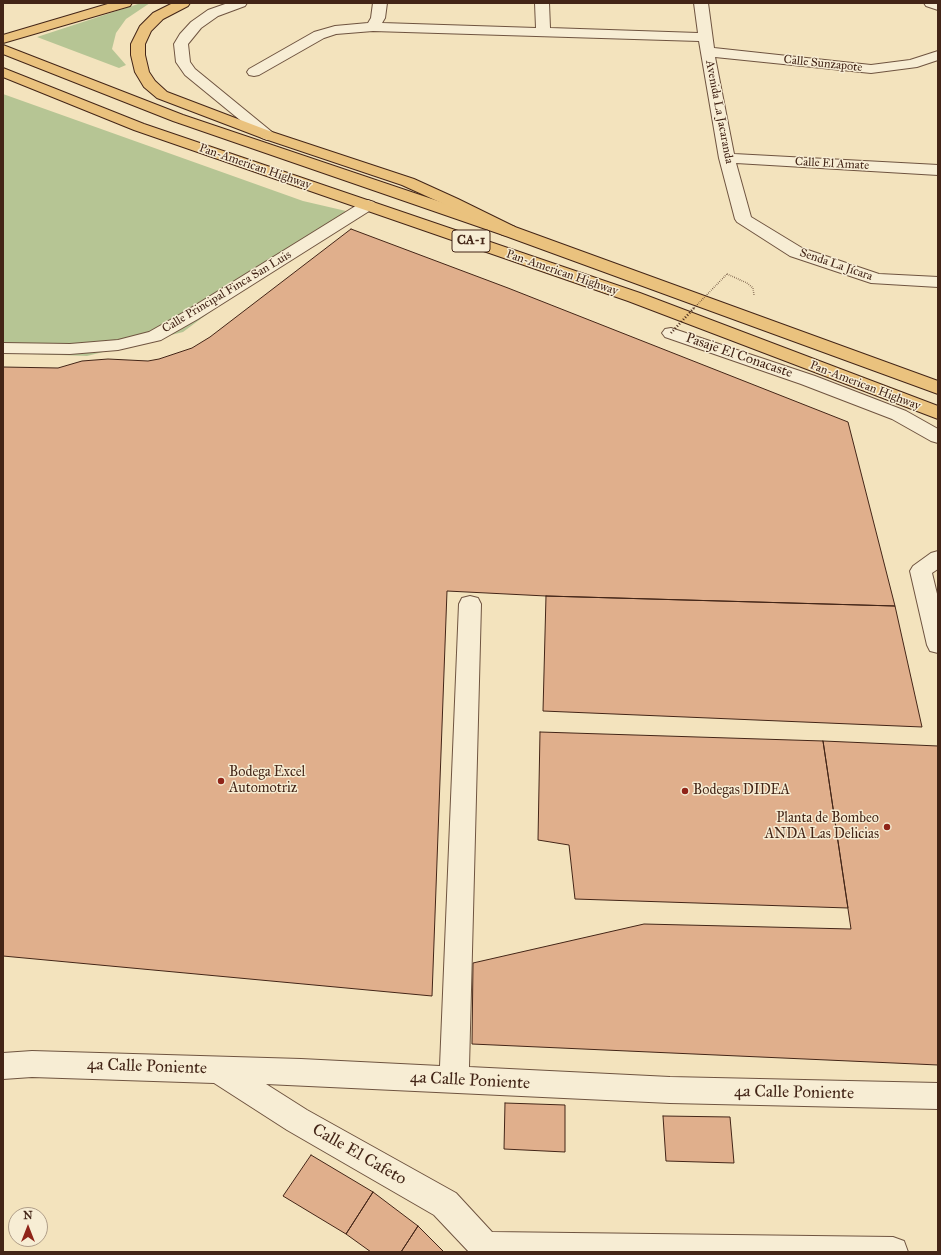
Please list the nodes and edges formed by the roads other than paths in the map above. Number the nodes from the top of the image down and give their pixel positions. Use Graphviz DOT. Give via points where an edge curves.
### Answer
graph roads {
  1 [pos="89,3"];
  2 [pos="125,3"];
  3 [pos="183,3"];
  4 [pos="240,3"];
  5 [pos="380,3"];
  6 [pos="542,3"];
  7 [pos="702,3"];
  8 [pos="931,3"];
  9 [pos="938,6"];
  10 [pos="53,19"];
  11 [pos="373,27"];
  12 [pos="3,29"];
  13 [pos="543,32"];
  14 [pos="705,37"];
  15 [pos="3,39"];
  16 [pos="3,49"];
  17 [pos="707,52"];
  18 [pos="938,54"];
  19 [pos="3,72"];
  20 [pos="254,72"];
  21 [pos="267,135"];
  22 [pos="727,158"];
  23 [pos="938,170"];
  24 [pos="368,205"];
  25 [pos="743,219"];
  26 [pos="509,232"];
  27 [pos="938,282"];
  28 [pos="671,333"];
  29 [pos="3,348"];
  30 [pos="938,388"];
  31 [pos="938,413"];
  32 [pos="938,437"];
  33 [pos="938,558"];
  34 [pos="930,572"];
  35 [pos="470,604"];
  36 [pos="938,645"];
  37 [pos="3,1066"];
  38 [pos="218,1070"];
  39 [pos="454,1081"];
  40 [pos="938,1096"];
  41 [pos="487,1249"];
  42 [pos="893,1252"];
  1 -- 10 [label="main road"];
  2 -- 10 [label="main road"];
  3 -- 21 [label="main road" via="158,16 145,29 138,44 142,72 149,84 162,95"];
  4 -- 21 [label="street" via="213,13 196,25 185,36 181,44 181,54 190,72"];
  5 -- 11 [label="street" via="378,18"];
  6 -- 13 [label="street"];
  7 -- 14 [label="street, Avenida La Jacaranda"];
  8 -- 9 [label="street"];
  10 -- 12 [label="main road"];
  10 -- 15 [label="main road"];
  11 -- 13 [label="street"];
  11 -- 20 [label="street" via="335,30 319,35"];
  13 -- 14 [label="street"];
  14 -- 17 [label="street, Avenida La Jacaranda"];
  16 -- 26 [label="main road, Pan-American Highway / CA-1" via="178,118"];
  17 -- 18 [label="street, Calle Sunzapote" via="871,69 912,64"];
  17 -- 22 [label="street, Avenida La Jacaranda"];
  19 -- 24 [label="main road, Pan-American Highway / CA-1" via="139,127"];
  21 -- 26 [label="main road" via="408,182"];
  22 -- 23 [label="street, Calle El Amate"];
  22 -- 25 [label="street, Avenida La Jacaranda"];
  24 -- 29 [label="street, Calle Principal Finca San Luis" via="155,336 118,345 70,349"];
  24 -- 31 [label="main road, Pan-American Highway / CA-1" via="634,297"];
  25 -- 27 [label="street, Senda La Jícara" via="796,252 877,279"];
  26 -- 30 [label="main road, Pan-American Highway / CA-1"];
  28 -- 32 [label="street, Pasaje El Conacaste" via="808,380 899,415"];
  33 -- 34 [label="street"];
  34 -- 36 [label="street"];
  35 -- 39 [label="street"];
  37 -- 38 [label="street, 4a Calle Poniente" via="32,1064"];
  38 -- 39 [label="street, 4a Calle Poniente"];
  38 -- 41 [label="street, Calle El Cafeto" via="297,1120 445,1204"];
  39 -- 40 [label="street, 4a Calle Poniente" via="670,1090"];
  41 -- 42 [label="street"];
}
